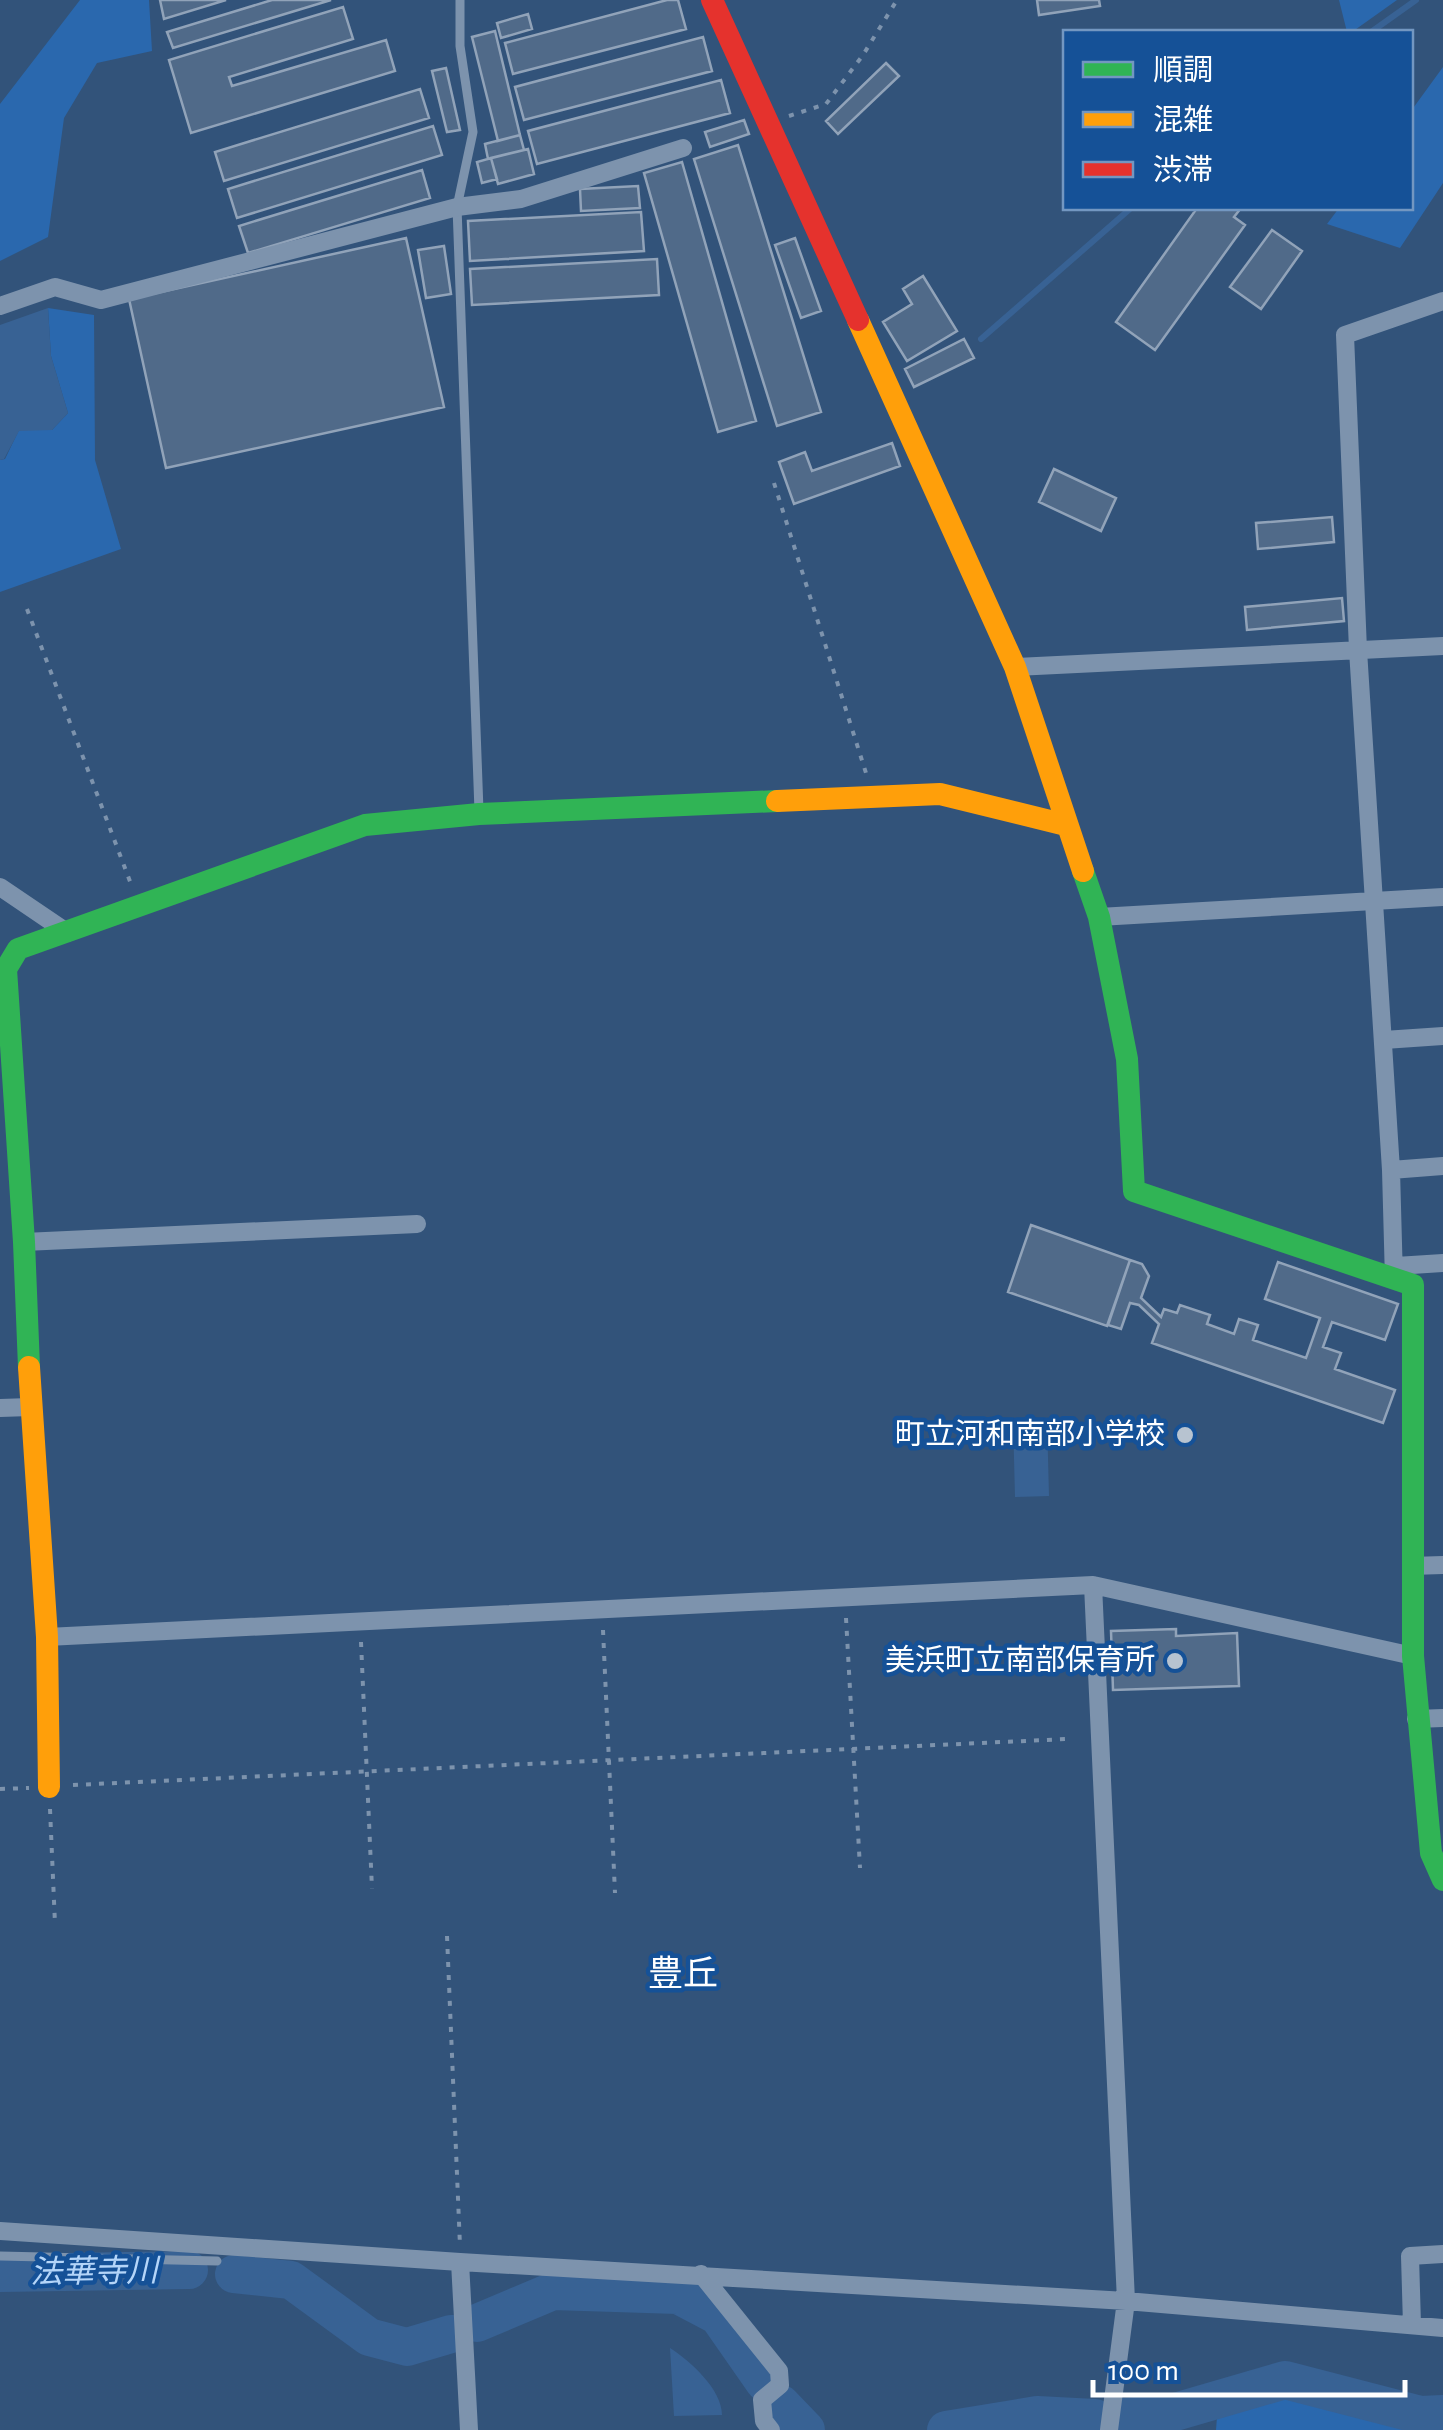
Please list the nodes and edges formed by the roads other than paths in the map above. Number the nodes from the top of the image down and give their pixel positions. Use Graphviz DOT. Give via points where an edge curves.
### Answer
graph roads {
  1 [pos="460,0"];
  2 [pos="712,0"];
  3 [pos="683,148"];
  4 [pos="457,207"];
  5 [pos="1443,301"];
  6 [pos="0,306"];
  7 [pos="1443,646"];
  8 [pos="1358,650"];
  9 [pos="1014,667"];
  10 [pos="479,814"];
  11 [pos="1066,825"];
  12 [pos="0,887"];
  13 [pos="1443,898"];
  14 [pos="1375,900"];
  15 [pos="1099,917"];
  16 [pos="68,933"];
  17 [pos="1443,1036"];
  18 [pos="1384,1040"];
  19 [pos="9,1141"];
  20 [pos="1443,1166"];
  21 [pos="1392,1170"];
  22 [pos="417,1224"];
  23 [pos="24,1242"];
  24 [pos="1443,1263"];
  25 [pos="1395,1273"];
  26 [pos="30,1407"];
  27 [pos="0,1408"];
  28 [pos="1443,1565"];
  29 [pos="1410,1566"];
  30 [pos="1093,1585"];
  31 [pos="46,1637"];
  32 [pos="1412,1656"];
  33 [pos="1443,1718"];
  34 [pos="1416,1719"];
  35 [pos="49,1787"];
  36 [pos="1443,1880"];
  37 [pos="0,2231"];
  38 [pos="1443,2254"];
  39 [pos="0,2256"];
  40 [pos="217,2261"];
  41 [pos="460,2262"];
  42 [pos="701,2274"];
  43 [pos="1126,2300"];
  44 [pos="1412,2325"];
  45 [pos="1443,2328"];
  46 [pos="469,2430"];
  47 [pos="771,2430"];
  48 [pos="1109,2430"];
  1 -- 4 [label="lane" via="472,132"];
  2 -- 9 [label="street"];
  3 -- 4 [label="street" via="521,199"];
  4 -- 6 [label="street" via="100,300 55,287"];
  4 -- 10 [label="lane"];
  5 -- 8 [label="street" via="1345,335"];
  7 -- 8 [label="street"];
  8 -- 9 [label="street"];
  8 -- 14 [label="street"];
  9 -- 11 [label="street"];
  10 -- 11 [label="street" via="940,794"];
  10 -- 16 [label="street" via="364,825"];
  11 -- 15 [label="street"];
  12 -- 16 [label="street"];
  13 -- 14 [label="street"];
  14 -- 15 [label="street"];
  14 -- 18 [label="street"];
  15 -- 25 [label="street" via="1128,1059 1134,1191"];
  16 -- 19 [label="street" via="18,949 6,970"];
  17 -- 18 [label="street"];
  18 -- 21 [label="street"];
  19 -- 23 [label="street"];
  20 -- 21 [label="street"];
  21 -- 25 [label="street"];
  22 -- 23 [label="street"];
  23 -- 26 [label="street"];
  24 -- 25 [label="street"];
  25 -- 29 [label="street" via="1414,1285"];
  26 -- 27 [label="street"];
  26 -- 31 [label="street"];
  28 -- 29 [label="street"];
  29 -- 32 [label="street"];
  30 -- 31 [label="street"];
  30 -- 32 [label="street"];
  30 -- 43 [label="street"];
  31 -- 35 [label="street"];
  32 -- 34 [label="street"];
  33 -- 34 [label="street"];
  34 -- 36 [label="street" via="1431,1852"];
  37 -- 41 [label="street"];
  38 -- 44 [label="street" via="1410,2256"];
  39 -- 40 [label="lane"];
  41 -- 42 [label="street"];
  41 -- 46 [label="street"];
  42 -- 43 [label="street"];
  42 -- 47 [label="street" via="779,2371 780,2385 762,2400"];
  43 -- 44 [label="street"];
  43 -- 48 [label="street"];
  44 -- 45 [label="street"];
}
